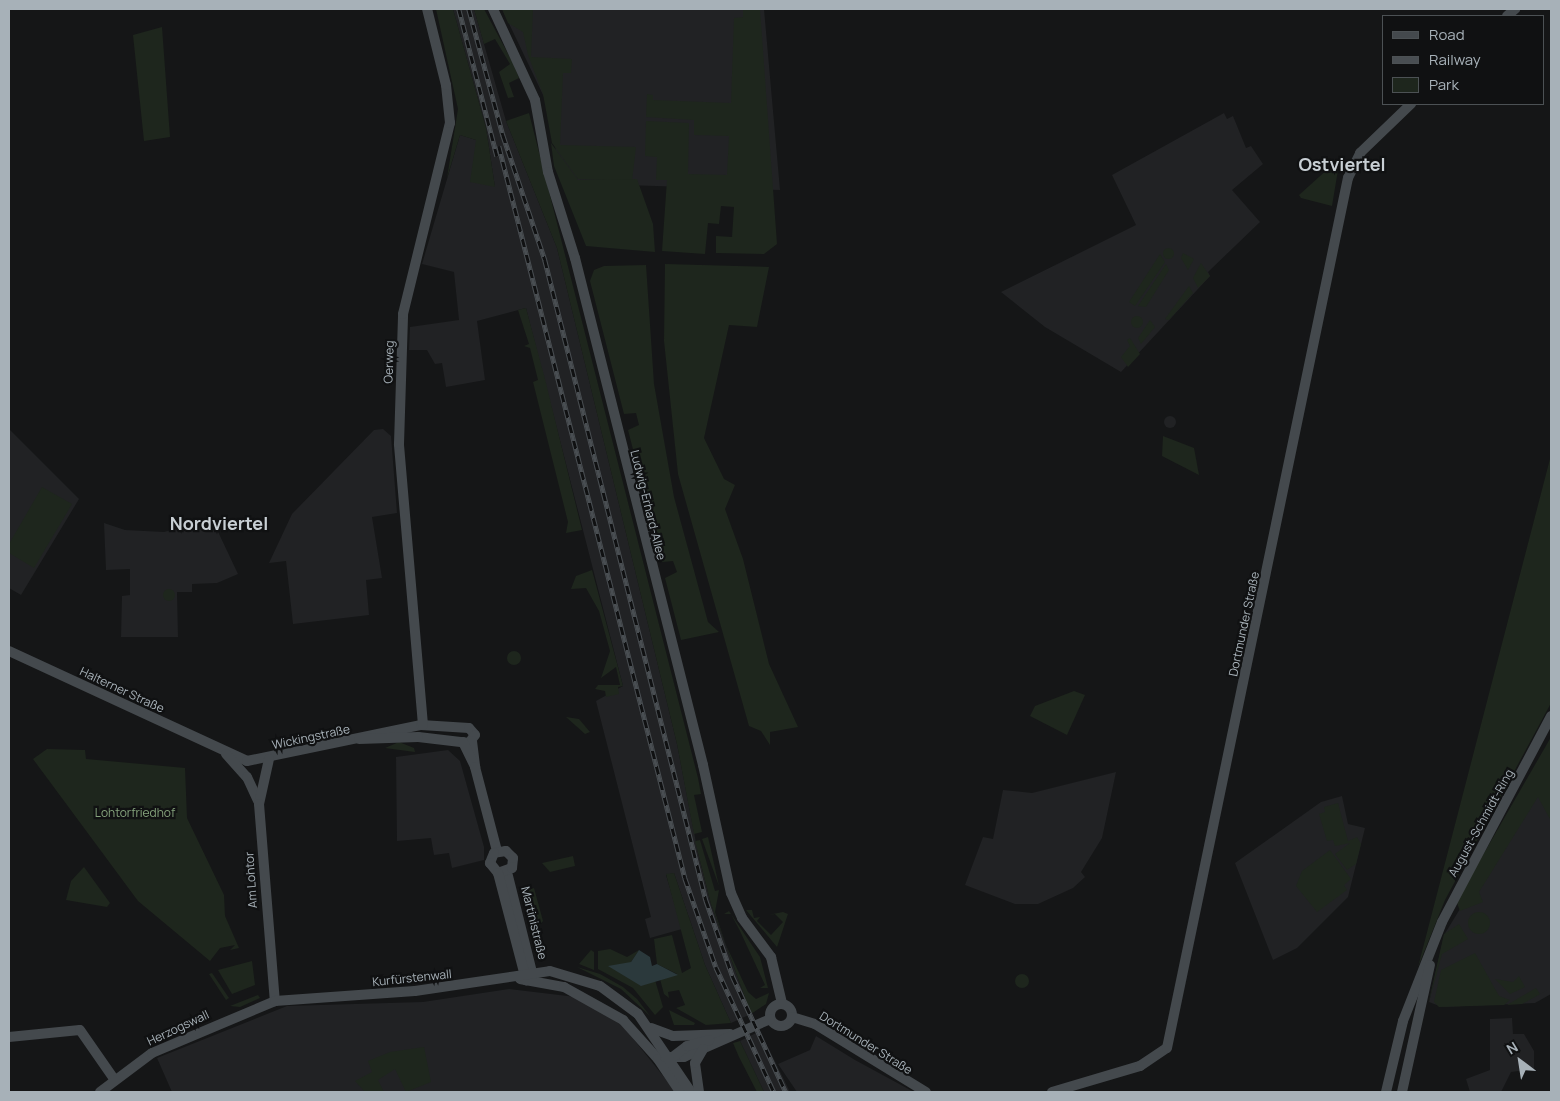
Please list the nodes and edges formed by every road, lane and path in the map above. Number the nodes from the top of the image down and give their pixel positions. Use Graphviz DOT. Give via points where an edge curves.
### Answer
graph roads {
  1 [pos="427,9"];
  2 [pos="493,9"];
  3 [pos="1410,105"];
  4 [pos="9,651"];
  5 [pos="1551,716"];
  6 [pos="420,730"];
  7 [pos="468,742"];
  8 [pos="224,752"];
  9 [pos="269,759"];
  10 [pos="259,804"];
  11 [pos="497,852"];
  12 [pos="503,872"];
  13 [pos="1434,942"];
  14 [pos="529,977"];
  15 [pos="275,1001"];
  16 [pos="782,1003"];
  17 [pos="792,1017"];
  18 [pos="770,1019"];
  19 [pos="650,1027"];
  20 [pos="734,1032"];
  21 [pos="9,1037"];
  22 [pos="705,1047"];
  23 [pos="654,1055"];
  24 [pos="671,1058"];
  25 [pos="665,1068"];
  26 [pos="114,1079"];
  27 [pos="100,1092"];
  28 [pos="680,1092"];
  29 [pos="691,1092"];
  30 [pos="699,1092"];
  31 [pos="926,1092"];
  32 [pos="1052,1092"];
  33 [pos="1386,1092"];
  34 [pos="1402,1092"];
  1 -- 6 [label="main road, Oerweg" via="449,100 450,123 403,314 399,444"];
  2 -- 16 [label="main road, Ludwig-Erhard-Allee" via="535,100 548,172 575,258 703,765 731,893 742,918 771,957"];
  3 -- 32 [label="main road, Dortmunder Straße" via="1360,153 1348,178 1169,1042 1159,1057 1140,1066"];
  4 -- 8 [label="main road, Halterner Straße"];
  5 -- 13 [label="main road, August-Schmidt-Ring"];
  6 -- 7 [label="main road"];
  6 -- 7 [label="main road, Wickingstraße" via="470,728 475,734"];
  6 -- 9 [label="main road, Wickingstraße"];
  7 -- 11 [label="main road, Martinistraße"];
  8 -- 9 [label="main road, Halterner Straße" via="247,761"];
  8 -- 10 [label="main road, Halterner Straße" via="247,776"];
  9 -- 10 [label="main road, Am Lohtor"];
  10 -- 15 [label="main road, Am Lohtor"];
  11 -- 12 [label="main road, Martinistraße" via="490,863"];
  11 -- 12 [label="main road, Martinistraße" via="506,851 512,858"];
  12 -- 14 [label="main road, Martinistraße"];
  13 -- 33 [label="main road, August-Schmidt-Ring" via="1403,1021"];
  13 -- 34 [label="main road, August-Schmidt-Ring"];
  14 -- 15 [label="main road, Kurfürstenwall" via="415,991"];
  14 -- 19 [label="main road, Kurfürstenwall" via="550,971 600,986"];
  14 -- 23 [label="main road" via="596,1001 622,1020"];
  15 -- 26 [label="main road, Herzogswall" via="178,1040"];
  16 -- 17 [label="main road" via="790,1008"];
  16 -- 18 [label="main road" via="772,1008"];
  17 -- 18 [label="main road" via="781,1026"];
  17 -- 31 [label="main road, Dortmunder Straße" via="815,1024"];
  18 -- 20 [label="main road"];
  19 -- 20 [label="main road" via="673,1036"];
  19 -- 24 [label="main road"];
  20 -- 22 [label="main road"];
  20 -- 24 [label="main road" via="687,1046"];
  21 -- 26 [label="main road" via="80,1030"];
  22 -- 24 [label="main road"];
  22 -- 30 [label="main road" via="695,1063"];
  23 -- 24 [label="main road"];
  23 -- 25 [label="main road"];
  24 -- 25 [label="main road"];
  24 -- 29 [label="main road"];
  25 -- 28 [label="main road"];
  26 -- 27 [label="main road, Herzogswall"];
}
